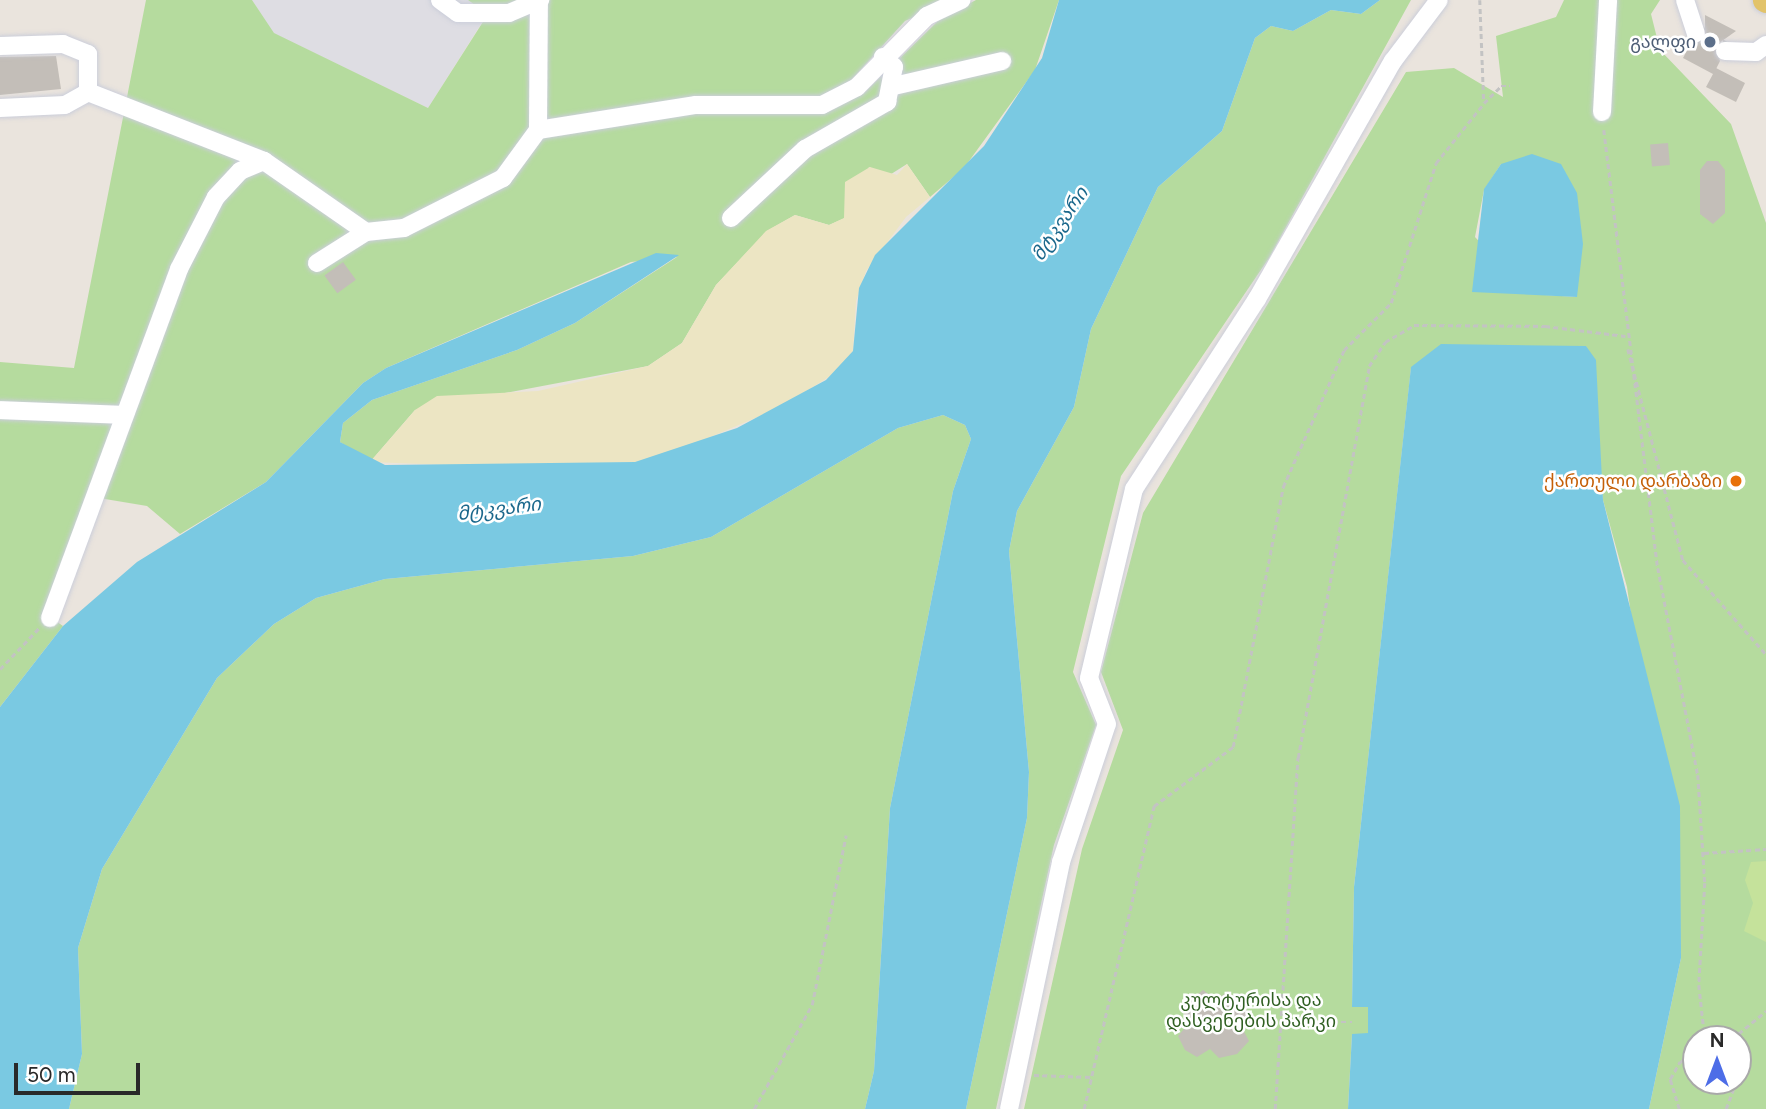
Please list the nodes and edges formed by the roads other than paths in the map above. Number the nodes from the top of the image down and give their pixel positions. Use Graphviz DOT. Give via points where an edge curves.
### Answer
graph roads {
  1 [pos="440,0"];
  2 [pos="961,0"];
  3 [pos="1439,0"];
  4 [pos="1608,0"];
  5 [pos="1685,0"];
  6 [pos="540,1"];
  7 [pos="1696,33"];
  8 [pos="0,46"];
  9 [pos="1766,46"];
  10 [pos="1725,51"];
  11 [pos="883,57"];
  12 [pos="1002,61"];
  13 [pos="894,86"];
  14 [pos="88,92"];
  15 [pos="0,108"];
  16 [pos="1602,112"];
  17 [pos="538,131"];
  18 [pos="264,161"];
  19 [pos="731,218"];
  20 [pos="366,232"];
  21 [pos="317,263"];
  22 [pos="0,410"];
  23 [pos="122,415"];
  24 [pos="50,618"];
  25 [pos="1009,1109"];
  1 -- 6 [label="street" via="458,13 509,13"];
  2 -- 11 [label="street" via="927,16"];
  3 -- 25 [label="street" via="1393,61 1264,288 1134,489 1089,678 1107,724 1062,862"];
  4 -- 16 [label="street"];
  5 -- 7 [label="street"];
  6 -- 17 [label="street"];
  8 -- 14 [label="street" via="63,44 88,54"];
  9 -- 10 [label="street" via="1756,52"];
  11 -- 13 [label="street" via="894,67"];
  11 -- 17 [label="street" via="857,87 822,105 696,105"];
  12 -- 13 [label="street"];
  13 -- 19 [label="street" via="887,102 805,149"];
  14 -- 15 [label="street" via="65,105"];
  14 -- 18 [label="street"];
  17 -- 20 [label="street" via="503,177 450,209 404,228"];
  18 -- 20 [label="street"];
  18 -- 23 [label="street" via="240,171 216,197 178,269"];
  20 -- 21 [label="street"];
  22 -- 23 [label="street"];
  23 -- 24 [label="street"];
}
